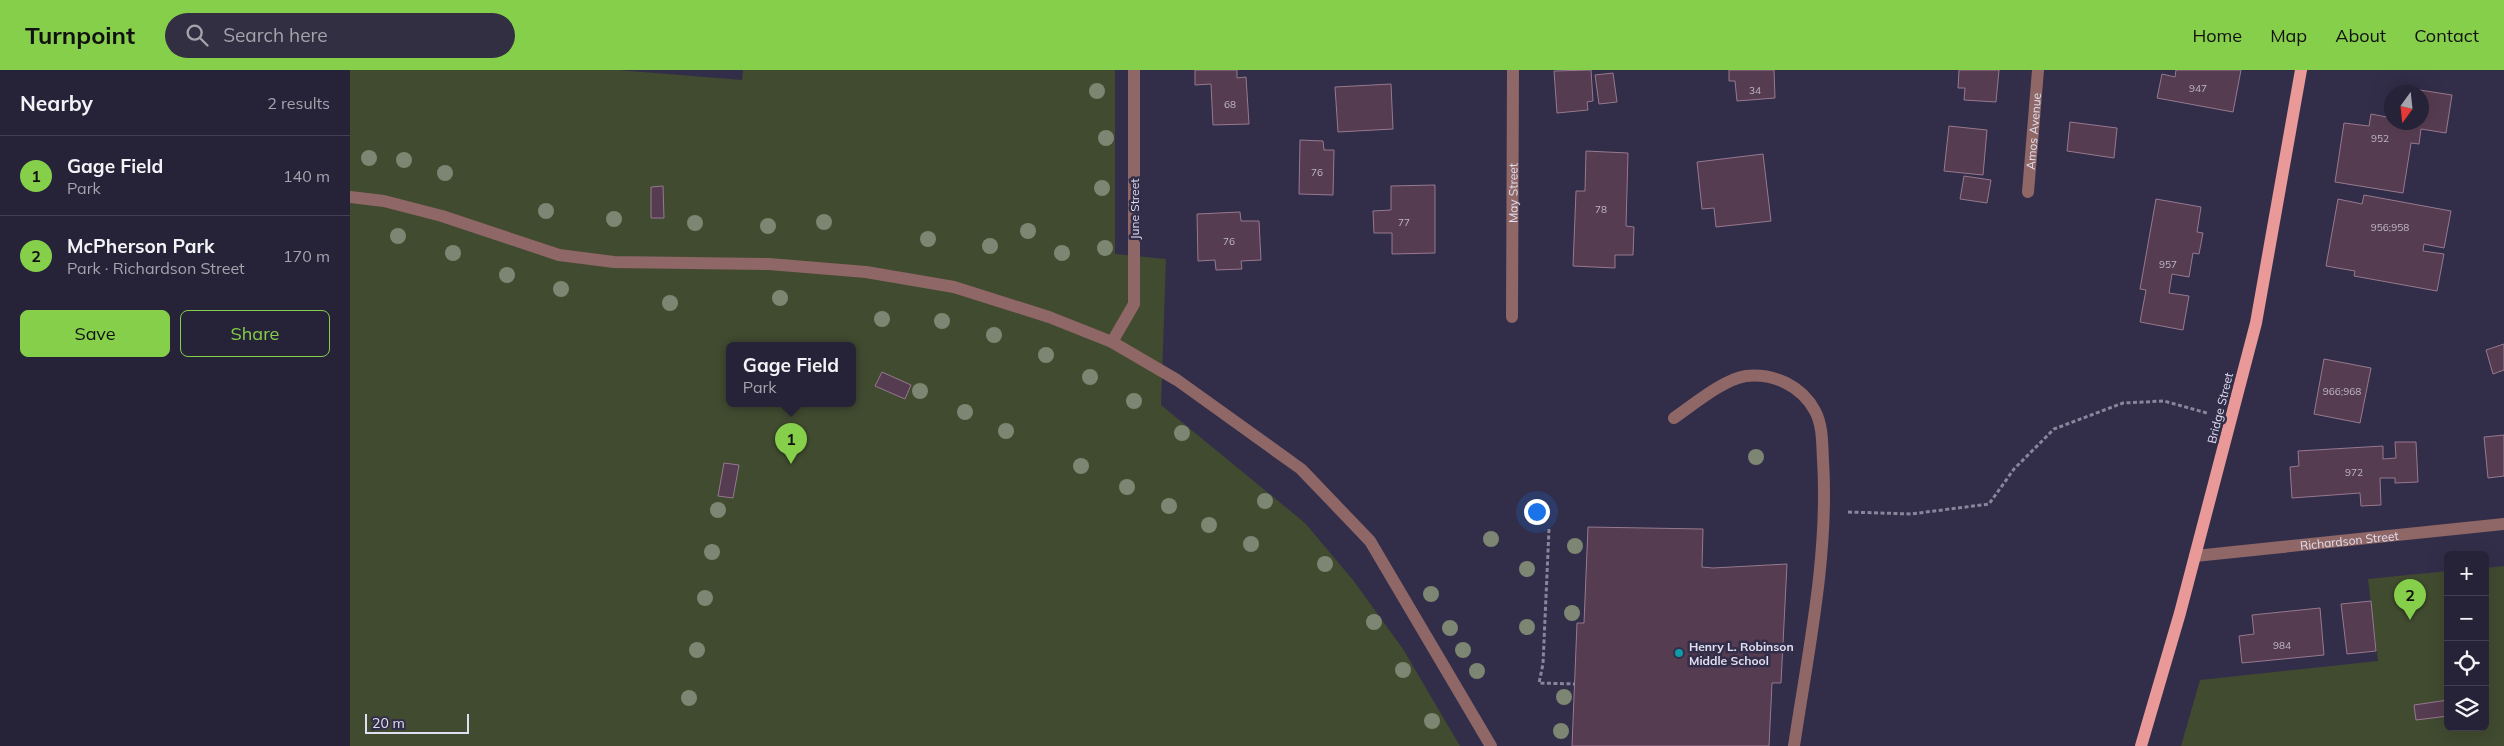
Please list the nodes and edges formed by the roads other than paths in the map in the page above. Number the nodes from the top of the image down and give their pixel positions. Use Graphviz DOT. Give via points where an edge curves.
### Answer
graph roads {
  1 [pos="1134,70"];
  2 [pos="1513,70"];
  3 [pos="2038,70"];
  4 [pos="2301,70"];
  5 [pos="2028,192"];
  6 [pos="350,197"];
  7 [pos="1512,317"];
  8 [pos="1112,342"];
  9 [pos="1674,418"];
  10 [pos="2504,524"];
  11 [pos="2194,556"];
  12 [pos="1491,746"];
  13 [pos="1794,746"];
  14 [pos="2141,746"];
  1 -- 8 [label="street, June Street" via="1134,304"];
  2 -- 7 [label="street, May Street"];
  3 -- 5 [label="street, Amos Avenue"];
  4 -- 11 [label="main road, Bridge Street" via="2256,323"];
  6 -- 8 [label="street" via="384,201 442,216 560,255 614,262 769,264 866,272 954,287 1049,317"];
  8 -- 12 [label="street" via="1177,380 1301,469 1370,541"];
  9 -- 13 [label="street" via="1724,385 1744,377 1765,376 1786,382 1804,394 1816,413 1821,434 1824,511 1817,592"];
  10 -- 11 [label="street, Richardson Street"];
  11 -- 14 [label="main road, Bridge Street"];
}
